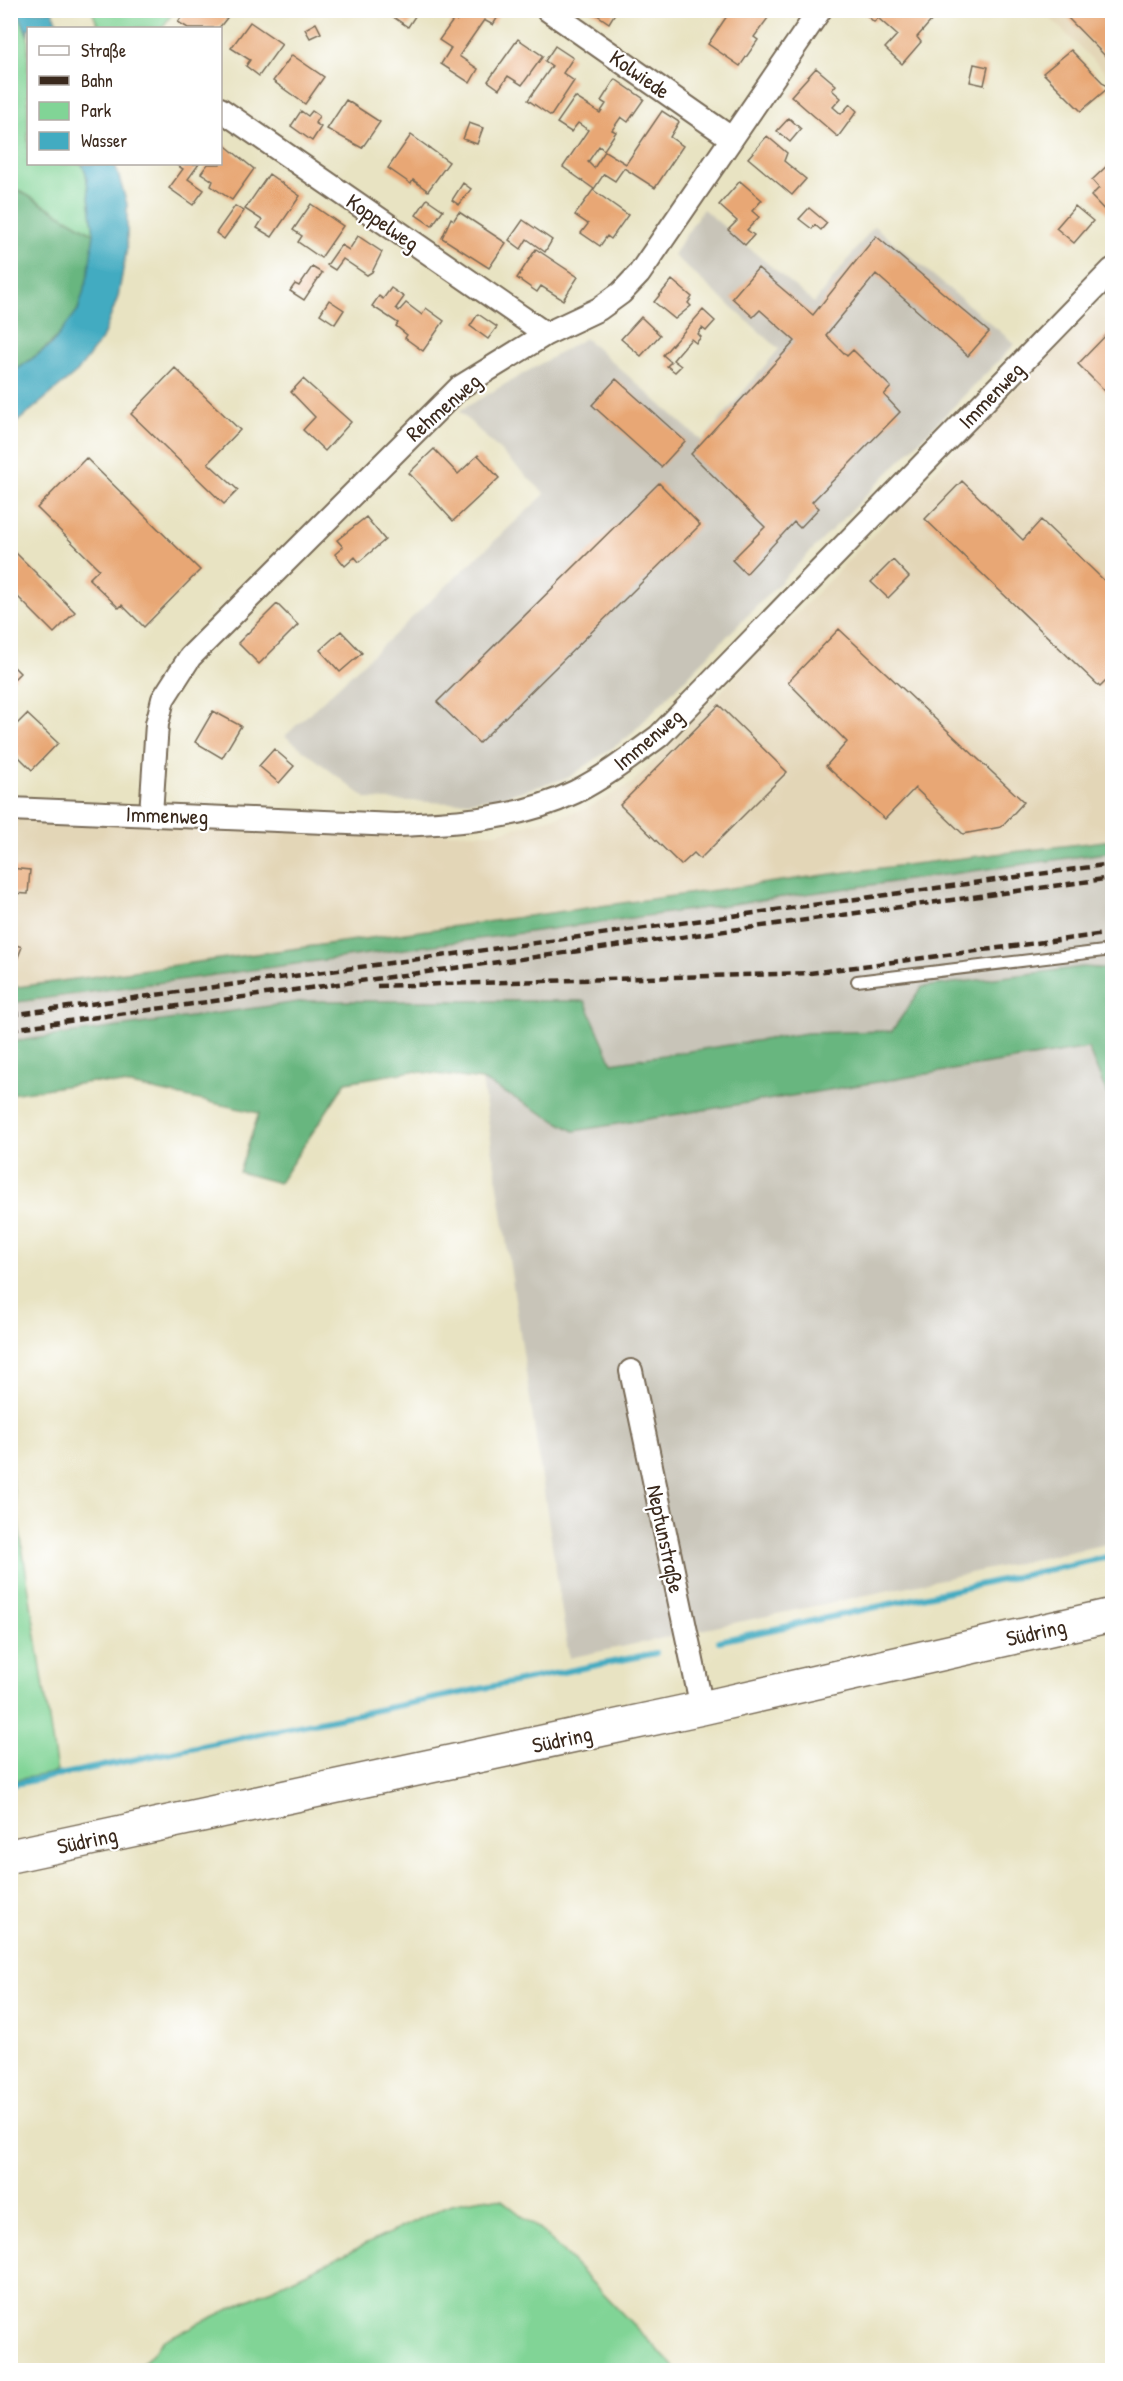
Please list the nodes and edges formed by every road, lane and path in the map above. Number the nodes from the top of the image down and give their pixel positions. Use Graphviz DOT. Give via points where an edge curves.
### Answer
graph roads {
  1 [pos="548,10"];
  2 [pos="820,10"];
  3 [pos="222,110"];
  4 [pos="731,138"];
  5 [pos="1113,270"];
  6 [pos="546,334"];
  7 [pos="10,809"];
  8 [pos="151,814"];
  9 [pos="1113,950"];
  10 [pos="857,981"];
  11 [pos="631,1371"];
  12 [pos="1113,1615"];
  13 [pos="702,1708"];
  14 [pos="10,1857"];
  1 -- 4 [label="street, Kolwiede"];
  2 -- 4 [label="street, Rehmenweg"];
  3 -- 6 [label="street, Koppelweg"];
  4 -- 6 [label="street, Rehmenweg" via="639,274 599,309"];
  5 -- 8 [label="street, Immenweg" via="659,736 617,768 573,793 522,811 459,823 396,825"];
  6 -- 8 [label="street, Rehmenweg" via="460,387 190,657 163,699 157,724"];
  7 -- 8 [label="street, Immenweg"];
  9 -- 10 [label="lane"];
  11 -- 13 [label="street, Neptunstraße"];
  12 -- 13 [label="main road, Südring"];
  13 -- 14 [label="main road, Südring"];
}
